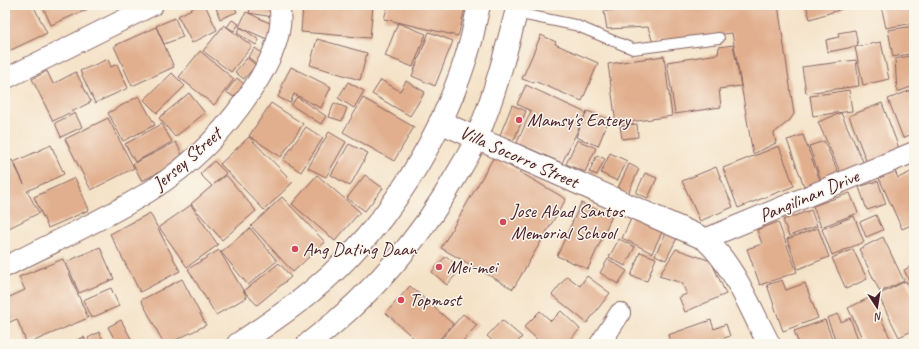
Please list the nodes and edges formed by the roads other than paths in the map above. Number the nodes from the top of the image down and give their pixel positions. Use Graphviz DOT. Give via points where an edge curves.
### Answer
graph roads {
  1 [pos="153,5"];
  2 [pos="279,5"];
  3 [pos="479,5"];
  4 [pos="516,9"];
  5 [pos="719,38"];
  6 [pos="5,78"];
  7 [pos="440,122"];
  8 [pos="477,139"];
  9 [pos="914,152"];
  10 [pos="705,239"];
  11 [pos="5,267"];
  12 [pos="620,313"];
  13 [pos="238,344"];
  14 [pos="308,344"];
  15 [pos="600,344"];
  16 [pos="769,344"];
  1 -- 6 [label="street"];
  2 -- 11 [label="street, Jersey Street" via="280,33 266,68 246,101 222,130 186,165 151,191"];
  3 -- 7 [label="main road" via="471,41"];
  4 -- 5 [label="lane" via="575,25 633,49"];
  4 -- 8 [label="main road" via="494,95"];
  7 -- 8 [label="main road, Villa Socorro Street"];
  7 -- 13 [label="main road" via="408,181 382,218 348,258 307,295"];
  8 -- 10 [label="main road, Villa Socorro Street"];
  8 -- 14 [label="main road" via="448,191 396,263"];
  9 -- 10 [label="street, Pangilinan Drive"];
  10 -- 16 [label="main road, Villa Socorro Street" via="728,266"];
  12 -- 15 [label="street"];
}
